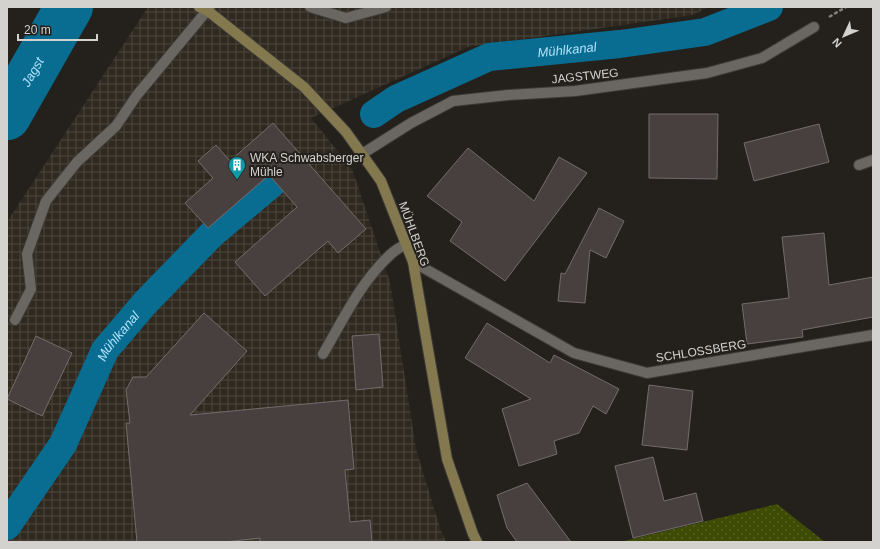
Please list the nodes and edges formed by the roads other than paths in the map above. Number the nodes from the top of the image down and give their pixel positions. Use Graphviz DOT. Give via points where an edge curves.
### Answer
graph roads {
  1 [pos="310,7"];
  2 [pos="386,7"];
  3 [pos="206,8"];
  4 [pos="814,27"];
  5 [pos="362,154"];
  6 [pos="873,160"];
  7 [pos="859,165"];
  8 [pos="406,244"];
  9 [pos="414,262"];
  10 [pos="15,320"];
  11 [pos="873,335"];
  12 [pos="323,354"];
  13 [pos="477,542"];
  1 -- 2 [label="street" via="346,18"];
  3 -- 5 [label="street, MÜHLBERG" via="304,87 346,132"];
  3 -- 10 [label="street" via="137,94 116,126 77,162 46,201 27,254 31,289"];
  4 -- 5 [label="street, JAGSTWEG" via="762,58 707,73 575,91 453,101 411,123"];
  5 -- 8 [label="street, MÜHLBERG" via="381,181"];
  6 -- 7 [label="street"];
  8 -- 9 [label="street, MÜHLBERG"];
  8 -- 12 [label="street" via="391,254 372,274"];
  9 -- 11 [label="street, SCHLOSSBERG" via="574,353 647,373"];
  9 -- 13 [label="street, MÜHLBERG" via="447,459"];
}
